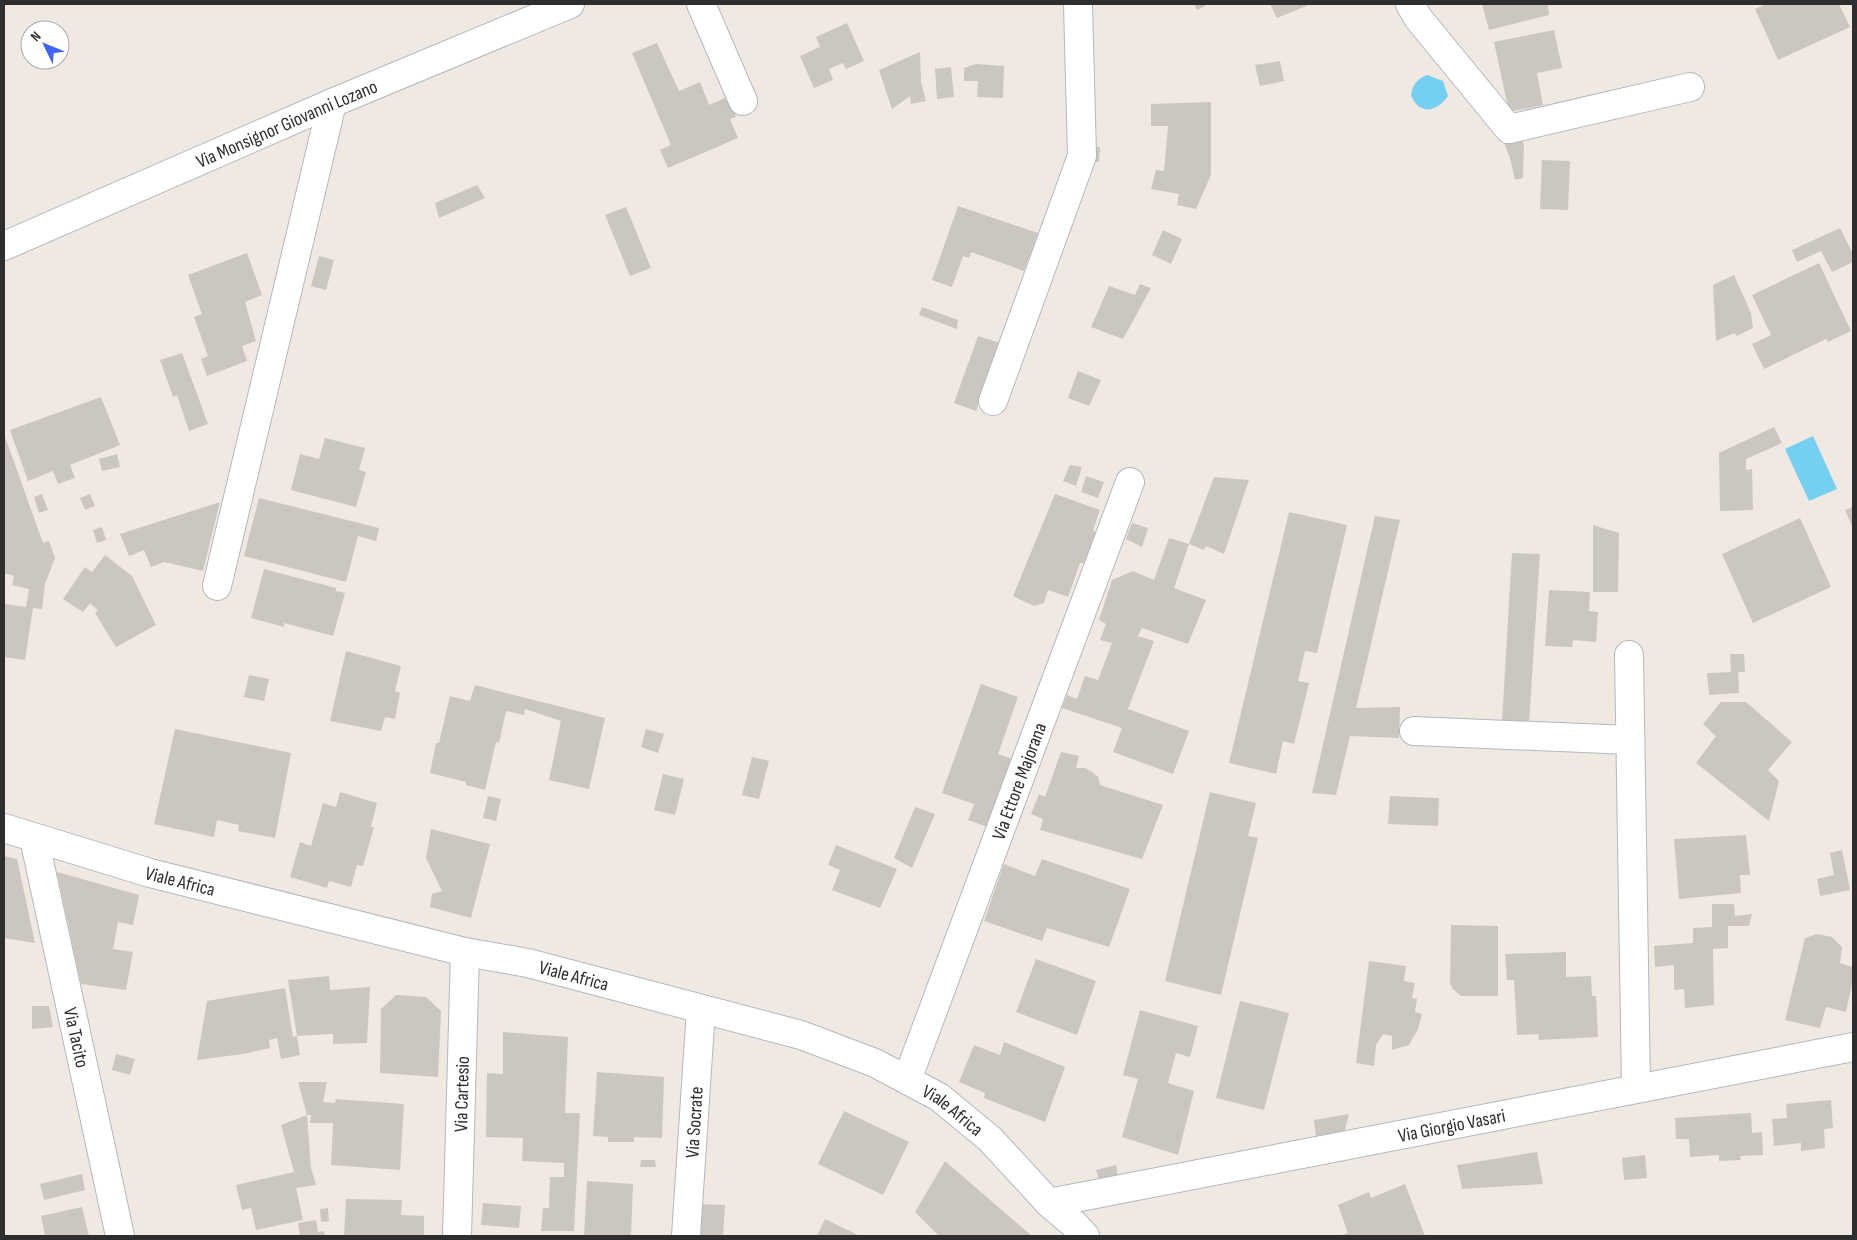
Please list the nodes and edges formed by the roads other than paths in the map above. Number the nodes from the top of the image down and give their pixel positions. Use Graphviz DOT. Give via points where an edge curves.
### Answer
graph roads {
  1 [pos="570,4"];
  2 [pos="700,4"];
  3 [pos="1078,4"];
  4 [pos="1410,4"];
  5 [pos="1690,86"];
  6 [pos="742,101"];
  7 [pos="332,103"];
  8 [pos="4,246"];
  9 [pos="993,401"];
  10 [pos="1130,482"];
  11 [pos="217,586"];
  12 [pos="1629,655"];
  13 [pos="1414,731"];
  14 [pos="1630,740"];
  15 [pos="4,828"];
  16 [pos="34,838"];
  17 [pos="465,952"];
  18 [pos="702,1009"];
  19 [pos="1853,1047"];
  20 [pos="907,1080"];
  21 [pos="1636,1089"];
  22 [pos="1049,1203"];
  23 [pos="120,1236"];
  24 [pos="457,1236"];
  25 [pos="686,1236"];
  26 [pos="1085,1236"];
  1 -- 7 [label="street, Via Monsignor Giovanni Lozano"];
  2 -- 6 [label="street"];
  3 -- 9 [label="street" via="1082,156"];
  4 -- 5 [label="street" via="1509,129"];
  7 -- 8 [label="street, Via Monsignor Giovanni Lozano"];
  7 -- 11 [label="street"];
  10 -- 20 [label="street, Via Ettore Majorana"];
  12 -- 14 [label="street"];
  13 -- 14 [label="street"];
  14 -- 21 [label="street"];
  15 -- 16 [label="street, Viale Africa"];
  16 -- 17 [label="street, Viale Africa" via="150,873"];
  16 -- 23 [label="street, Via Tacito"];
  17 -- 18 [label="street, Viale Africa" via="528,964"];
  17 -- 24 [label="street, Via Cartesio"];
  18 -- 20 [label="street, Viale Africa" via="801,1035 875,1063"];
  18 -- 25 [label="street, Via Socrate"];
  19 -- 21 [label="street, Via Giorgio Vasari"];
  20 -- 22 [label="street, Viale Africa" via="939,1097 990,1139"];
  21 -- 22 [label="street, Via Giorgio Vasari"];
  22 -- 26 [label="street, Viale Africa"];
}
